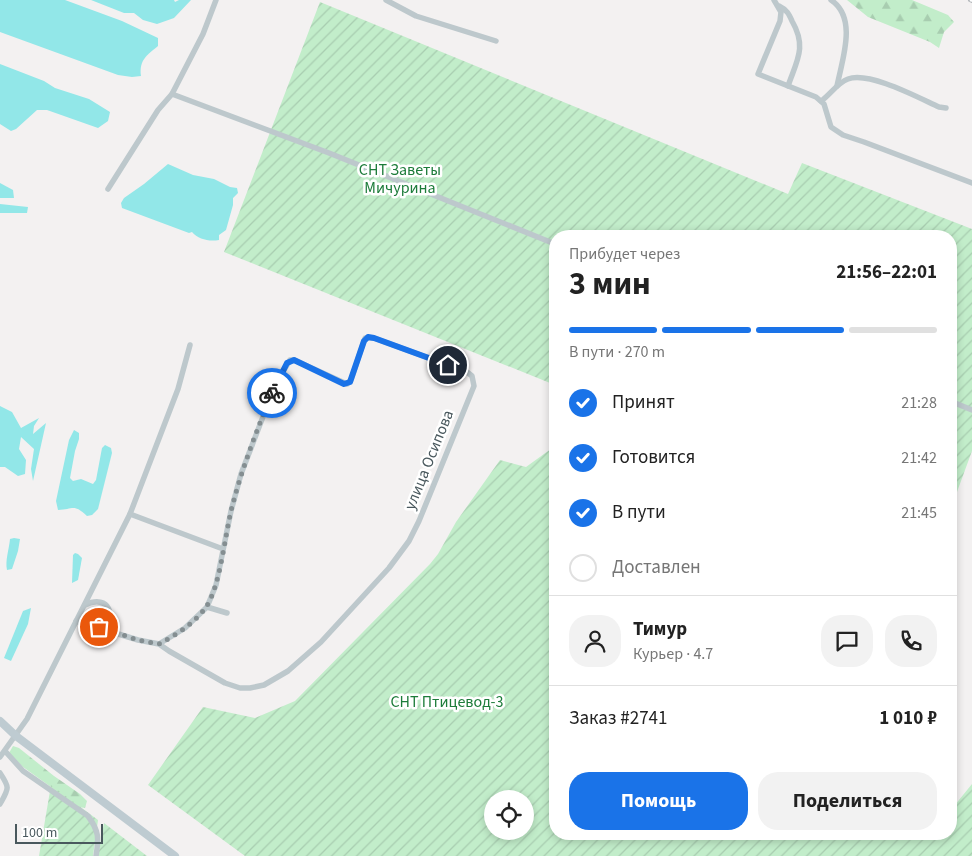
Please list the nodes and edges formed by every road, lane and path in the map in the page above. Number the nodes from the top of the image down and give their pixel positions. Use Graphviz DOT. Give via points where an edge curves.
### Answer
graph roads {
  1 [pos="216,0"];
  2 [pos="386,0"];
  3 [pos="774,0"];
  4 [pos="832,0"];
  5 [pos="779,6"];
  6 [pos="496,41"];
  7 [pos="788,86"];
  8 [pos="838,86"];
  9 [pos="172,94"];
  10 [pos="821,101"];
  11 [pos="946,108"];
  12 [pos="972,183"];
  13 [pos="108,189"];
  14 [pos="549,242"];
  15 [pos="190,346"];
  16 [pos="957,404"];
  17 [pos="972,410"];
  18 [pos="130,514"];
  19 [pos="223,549"];
  20 [pos="85,605"];
  21 [pos="207,606"];
  22 [pos="227,613"];
  23 [pos="76,621"];
  24 [pos="99,627"];
  25 [pos="159,644"];
  26 [pos="0,722"];
  27 [pos="16,736"];
  28 [pos="5,751"];
  29 [pos="0,757"];
  30 [pos="0,773"];
  31 [pos="0,804"];
  32 [pos="96,856"];
  33 [pos="176,856"];
  1 -- 9 [label="street" via="204,34"];
  2 -- 6 [label="street" via="416,16"];
  3 -- 5 [label="street"];
  4 -- 8 [label="street" via="843,12 847,28"];
  5 -- 7 [label="street" via="788,12 801,46"];
  5 -- 7 [label="street" via="780,21 758,74"];
  7 -- 10 [label="street"];
  8 -- 10 [label="street"];
  8 -- 11 [label="street" via="859,76 872,78"];
  9 -- 13 [label="street" via="158,110"];
  9 -- 14 [label="street"];
  10 -- 12 [label="street" via="832,127 843,135"];
  15 -- 18 [label="street" via="178,389"];
  16 -- 17 [label="street"];
  18 -- 19 [label="street"];
  18 -- 20 [label="street"];
  19 -- 21 [label="street, улица Осипова" via="216,585"];
  19 -- 25 [label="street, улица Осипова" via="241,474 276,383 290,360 347,384 368,337 472,376 474,386 409,541 389,568 302,660 264,685 240,688 225,683"];
  20 -- 23 [label="street"];
  20 -- 24 [label="street" via="94,600 107,606 108,620"];
  21 -- 22 [label="street"];
  21 -- 25 [label="street, улица Осипова" via="185,628"];
  23 -- 24 [label="street, улица Осипова"];
  23 -- 27 [label="street"];
  24 -- 25 [label="street, улица Осипова"];
  26 -- 27 [label="main road"];
  27 -- 28 [label="street"];
  27 -- 33 [label="main road"];
  28 -- 29 [label="street"];
  28 -- 32 [label="street" via="23,770 88,816 96,827 99,840"];
  30 -- 31 [label="street" via="8,789"];
}
